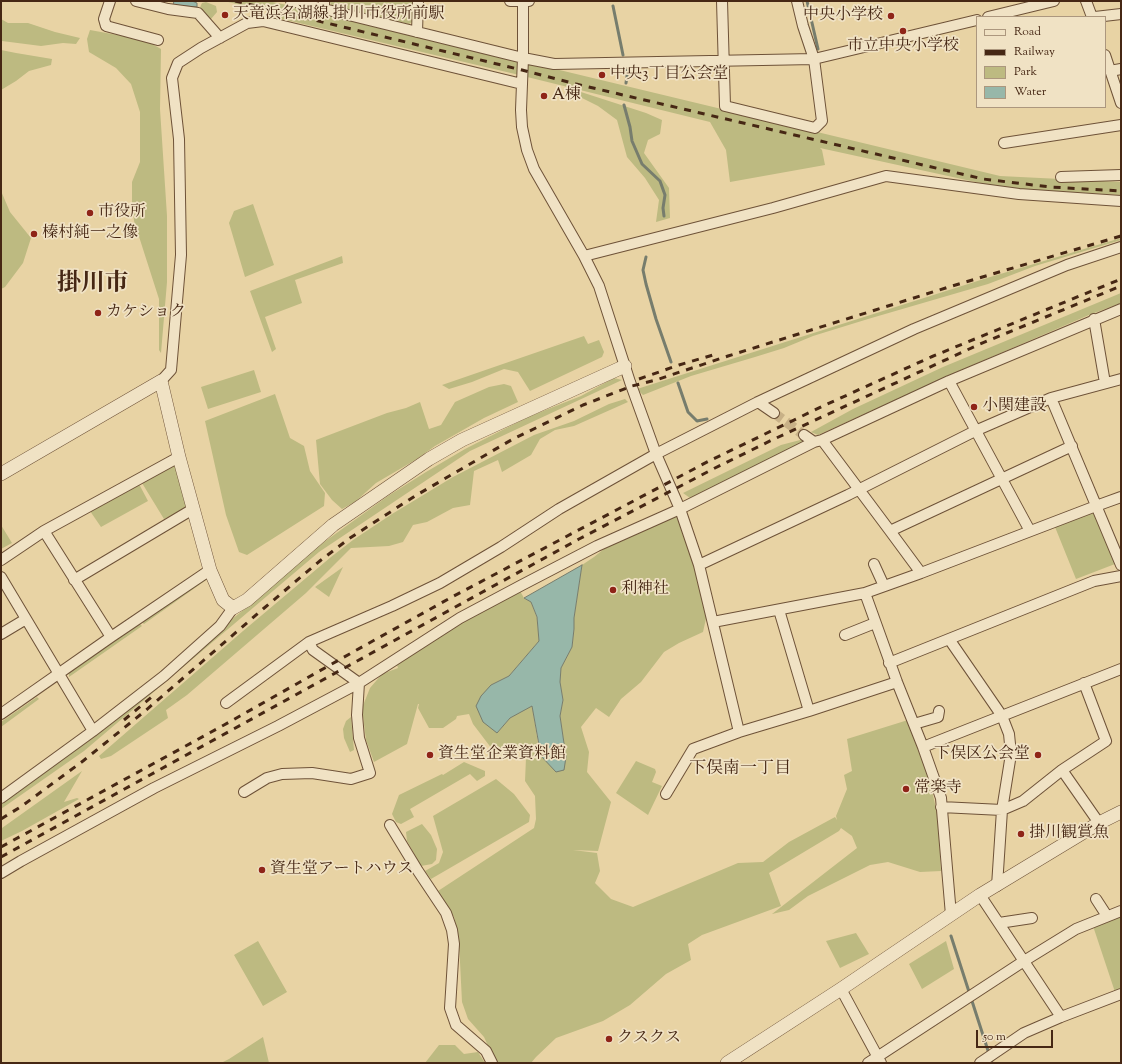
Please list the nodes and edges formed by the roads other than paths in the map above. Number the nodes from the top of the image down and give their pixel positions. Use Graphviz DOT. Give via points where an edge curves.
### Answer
graph roads {
  1 [pos="110,1"];
  2 [pos="136,1"];
  3 [pos="291,1"];
  4 [pos="418,1"];
  5 [pos="510,1"];
  6 [pos="523,1"];
  7 [pos="529,1"];
  8 [pos="722,1"];
  9 [pos="797,1"];
  10 [pos="1054,1"];
  11 [pos="1086,1"];
  12 [pos="324,5"];
  13 [pos="1121,14"];
  14 [pos="992,16"];
  15 [pos="1092,16"];
  16 [pos="1104,16"];
  17 [pos="976,20"];
  18 [pos="417,32"];
  19 [pos="220,38"];
  20 [pos="158,40"];
  21 [pos="523,58"];
  22 [pos="1106,58"];
  23 [pos="814,59"];
  24 [pos="723,61"];
  25 [pos="1121,69"];
  26 [pos="1110,71"];
  27 [pos="522,84"];
  28 [pos="1121,103"];
  29 [pos="1121,125"];
  30 [pos="1004,143"];
  31 [pos="1121,175"];
  32 [pos="1061,177"];
  33 [pos="1121,201"];
  34 [pos="1121,247"];
  35 [pos="584,256"];
  36 [pos="1121,308"];
  37 [pos="1094,319"];
  38 [pos="624,366"];
  39 [pos="1121,379"];
  40 [pos="161,381"];
  41 [pos="949,381"];
  42 [pos="1105,384"];
  43 [pos="1051,398"];
  44 [pos="758,402"];
  45 [pos="774,413"];
  46 [pos="975,431"];
  47 [pos="804,435"];
  48 [pos="818,441"];
  49 [pos="1072,446"];
  50 [pos="656,454"];
  51 [pos="180,457"];
  52 [pos="1,474"];
  53 [pos="1001,479"];
  54 [pos="859,490"];
  55 [pos="1121,497"];
  56 [pos="1096,506"];
  57 [pos="193,509"];
  58 [pos="680,509"];
  59 [pos="890,530"];
  60 [pos="44,531"];
  61 [pos="1030,531"];
  62 [pos="1,560"];
  63 [pos="874,564"];
  64 [pos="699,565"];
  65 [pos="1121,565"];
  66 [pos="210,570"];
  67 [pos="921,573"];
  68 [pos="1,576"];
  69 [pos="1121,576"];
  70 [pos="74,580"];
  71 [pos="884,586"];
  72 [pos="864,593"];
  73 [pos="233,608"];
  74 [pos="779,610"];
  75 [pos="26,620"];
  76 [pos="713,622"];
  77 [pos="875,623"];
  78 [pos="1,634"];
  79 [pos="845,635"];
  80 [pos="111,637"];
  81 [pos="949,639"];
  82 [pos="309,642"];
  83 [pos="889,663"];
  84 [pos="1121,669"];
  85 [pos="59,674"];
  86 [pos="897,682"];
  87 [pos="359,683"];
  88 [pos="1084,683"];
  89 [pos="226,703"];
  90 [pos="809,711"];
  91 [pos="939,711"];
  92 [pos="1,714"];
  93 [pos="1002,716"];
  94 [pos="914,724"];
  95 [pos="93,731"];
  96 [pos="739,732"];
  97 [pos="923,747"];
  98 [pos="1062,770"];
  99 [pos="244,792"];
  100 [pos="666,794"];
  101 [pos="1,798"];
  102 [pos="941,807"];
  103 [pos="1002,810"];
  104 [pos="1121,812"];
  105 [pos="1099,823"];
  106 [pos="390,825"];
  107 [pos="1,873"];
  108 [pos="997,886"];
  109 [pos="980,895"];
  110 [pos="1096,899"];
  111 [pos="1121,911"];
  112 [pos="951,915"];
  113 [pos="1107,916"];
  114 [pos="1032,918"];
  115 [pos="999,923"];
  116 [pos="1024,961"];
  117 [pos="841,989"];
  118 [pos="1121,994"];
  119 [pos="1061,1017"];
  120 [pos="880,1060"];
  121 [pos="492,1063"];
  122 [pos="727,1063"];
  123 [pos="868,1063"];
  124 [pos="980,1063"];
  1 -- 20 [label="street" via="104,19 106,26"];
  2 -- 19 [label="street" via="198,13"];
  3 -- 12 [label="street"];
  4 -- 18 [label="street"];
  5 -- 6 [label="street"];
  6 -- 7 [label="street"];
  6 -- 21 [label="street"];
  8 -- 24 [label="street"];
  9 -- 23 [label="street"];
  10 -- 14 [label="street"];
  11 -- 15 [label="street"];
  12 -- 18 [label="street"];
  13 -- 16 [label="street"];
  17 -- 23 [label="street"];
  18 -- 21 [label="street"];
  19 -- 27 [label="street" via="247,23 263,21"];
  19 -- 40 [label="street" via="178,63 172,78 179,139 181,255 171,370"];
  21 -- 24 [label="street" via="554,64"];
  21 -- 27 [label="street"];
  22 -- 26 [label="street"];
  23 -- 24 [label="street"];
  23 -- 24 [label="street" via="822,121 815,128 725,106"];
  25 -- 26 [label="street"];
  26 -- 28 [label="street"];
  27 -- 35 [label="street" via="522,127 534,169"];
  29 -- 30 [label="street"];
  31 -- 32 [label="street"];
  33 -- 35 [label="street" via="1020,194 886,176"];
  34 -- 44 [label="street" via="1067,265 914,329"];
  35 -- 38 [label="street" via="599,286"];
  36 -- 37 [label="street"];
  37 -- 41 [label="street"];
  37 -- 42 [label="street"];
  38 -- 50 [label="street"];
  38 -- 73 [label="street" via="462,440 429,459 333,525 246,600"];
  39 -- 42 [label="street"];
  40 -- 51 [label="street"];
  40 -- 52 [label="street"];
  41 -- 46 [label="street"];
  41 -- 48 [label="street"];
  42 -- 43 [label="street"];
  43 -- 46 [label="street"];
  43 -- 49 [label="street"];
  44 -- 45 [label="street"];
  44 -- 50 [label="street"];
  46 -- 53 [label="street"];
  46 -- 54 [label="street"];
  47 -- 48 [label="street"];
  48 -- 54 [label="street"];
  48 -- 58 [label="street"];
  49 -- 53 [label="street"];
  49 -- 56 [label="street"];
  50 -- 58 [label="street"];
  50 -- 82 [label="street" via="559,509 440,583"];
  51 -- 57 [label="street"];
  51 -- 60 [label="street"];
  53 -- 59 [label="street"];
  53 -- 61 [label="street"];
  54 -- 59 [label="street"];
  54 -- 64 [label="street"];
  55 -- 56 [label="street"];
  56 -- 61 [label="street"];
  56 -- 65 [label="street"];
  57 -- 66 [label="street"];
  57 -- 70 [label="street"];
  58 -- 64 [label="street"];
  58 -- 87 [label="street" via="597,546 460,618"];
  59 -- 67 [label="street"];
  60 -- 62 [label="street"];
  60 -- 70 [label="street"];
  61 -- 67 [label="street"];
  63 -- 71 [label="street"];
  64 -- 76 [label="street"];
  66 -- 73 [label="street" via="223,600"];
  66 -- 80 [label="street"];
  67 -- 71 [label="street"];
  68 -- 75 [label="street"];
  69 -- 81 [label="street" via="1094,581"];
  70 -- 80 [label="street"];
  71 -- 72 [label="street"];
  72 -- 74 [label="street"];
  72 -- 77 [label="street"];
  73 -- 95 [label="street" via="220,626 164,676"];
  74 -- 76 [label="street"];
  74 -- 90 [label="street"];
  75 -- 78 [label="street"];
  75 -- 85 [label="street"];
  76 -- 96 [label="street"];
  77 -- 79 [label="street"];
  77 -- 83 [label="street"];
  80 -- 85 [label="street"];
  81 -- 83 [label="street"];
  81 -- 93 [label="street"];
  82 -- 87 [label="street" via="313,650"];
  82 -- 89 [label="street"];
  83 -- 86 [label="street"];
  84 -- 88 [label="street"];
  85 -- 92 [label="street"];
  85 -- 95 [label="street"];
  86 -- 90 [label="street"];
  86 -- 94 [label="street"];
  87 -- 99 [label="street" via="359,738 370,773 351,779 312,773 282,774 267,778"];
  87 -- 107 [label="street" via="154,788"];
  88 -- 93 [label="street"];
  88 -- 98 [label="street" via="1106,741"];
  90 -- 96 [label="street"];
  91 -- 94 [label="street" via="938,717"];
  93 -- 97 [label="street"];
  93 -- 103 [label="street" via="1009,734 1011,754"];
  94 -- 97 [label="street"];
  95 -- 101 [label="street"];
  96 -- 100 [label="street" via="693,749"];
  97 -- 102 [label="street" via="941,798"];
  98 -- 103 [label="street" via="1023,802"];
  98 -- 105 [label="street"];
  102 -- 103 [label="street"];
  102 -- 112 [label="street"];
  103 -- 108 [label="street"];
  104 -- 105 [label="street"];
  105 -- 108 [label="street"];
  106 -- 121 [label="street" via="446,913 452,930 454,944 450,1008 456,1025 486,1051"];
  108 -- 109 [label="street"];
  109 -- 112 [label="street"];
  109 -- 115 [label="street"];
  110 -- 113 [label="street"];
  111 -- 113 [label="street"];
  112 -- 117 [label="street"];
  113 -- 116 [label="street" via="1076,929"];
  114 -- 115 [label="street"];
  115 -- 116 [label="street"];
  116 -- 119 [label="street"];
  116 -- 120 [label="street"];
  117 -- 120 [label="street"];
  117 -- 122 [label="street"];
  118 -- 119 [label="street"];
  119 -- 124 [label="street" via="1024,1033"];
  120 -- 123 [label="street"];
}
